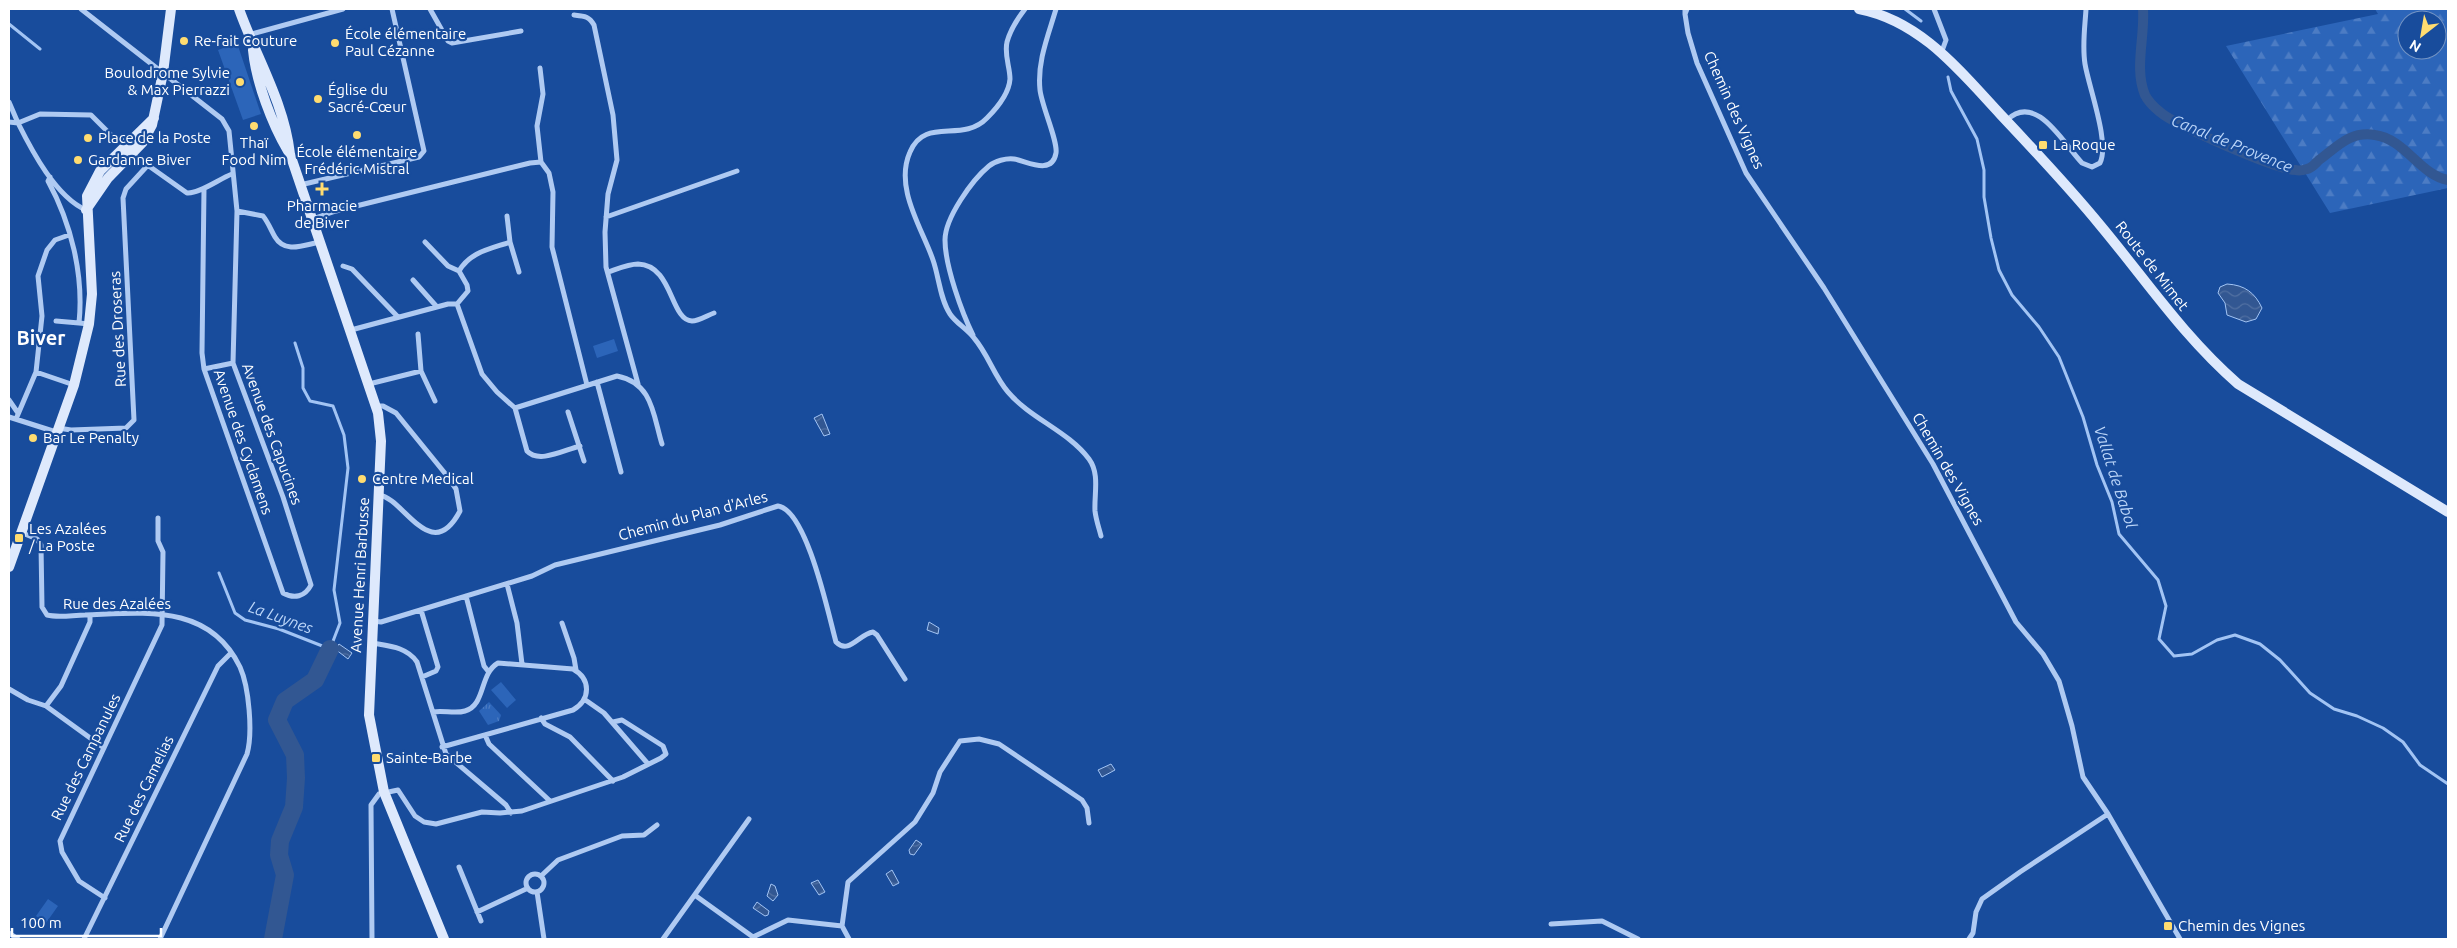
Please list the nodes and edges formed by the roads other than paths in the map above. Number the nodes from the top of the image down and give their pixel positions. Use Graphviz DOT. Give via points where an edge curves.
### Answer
graph roads {
  1 [pos="81,9"];
  2 [pos="171,9"];
  3 [pos="239,9"];
  4 [pos="343,9"];
  5 [pos="392,9"];
  6 [pos="430,9"];
  7 [pos="1025,9"];
  8 [pos="1056,9"];
  9 [pos="1859,9"];
  10 [pos="1934,9"];
  11 [pos="2086,9"];
  12 [pos="1686,11"];
  13 [pos="574,15"];
  14 [pos="521,31"];
  15 [pos="248,35"];
  16 [pos="1942,51"];
  17 [pos="540,68"];
  18 [pos="163,73"];
  19 [pos="9,102"];
  20 [pos="154,118"];
  21 [pos="2006,121"];
  22 [pos="9,122"];
  23 [pos="18,123"];
  24 [pos="131,142"];
  25 [pos="132,154"];
  26 [pos="541,162"];
  27 [pos="148,165"];
  28 [pos="737,171"];
  29 [pos="232,174"];
  30 [pos="50,177"];
  31 [pos="300,185"];
  32 [pos="204,189"];
  33 [pos="86,210"];
  34 [pos="237,211"];
  35 [pos="507,216"];
  36 [pos="606,217"];
  37 [pos="311,219"];
  38 [pos="69,235"];
  39 [pos="320,242"];
  40 [pos="425,242"];
  41 [pos="510,242"];
  42 [pos="343,266"];
  43 [pos="459,271"];
  44 [pos="519,272"];
  45 [pos="608,272"];
  46 [pos="413,280"];
  47 [pos="457,304"];
  48 [pos="437,307"];
  49 [pos="714,312"];
  50 [pos="398,317"];
  51 [pos="56,321"];
  52 [pos="84,323"];
  53 [pos="351,330"];
  54 [pos="418,334"];
  55 [pos="974,338"];
  56 [pos="232,363"];
  57 [pos="204,369"];
  58 [pos="421,371"];
  59 [pos="36,372"];
  60 [pos="597,382"];
  61 [pos="369,384"];
  62 [pos="587,384"];
  63 [pos="638,384"];
  64 [pos="74,385"];
  65 [pos="9,400"];
  66 [pos="435,401"];
  67 [pos="376,406"];
  68 [pos="515,408"];
  69 [pos="568,412"];
  70 [pos="17,416"];
  71 [pos="9,417"];
  72 [pos="57,430"];
  73 [pos="662,444"];
  74 [pos="580,446"];
  75 [pos="584,461"];
  76 [pos="621,472"];
  77 [pos="379,496"];
  78 [pos="2448,512"];
  79 [pos="158,518"];
  80 [pos="20,532"];
  81 [pos="1101,536"];
  82 [pos="9,567"];
  83 [pos="507,584"];
  84 [pos="299,596"];
  85 [pos="466,596"];
  86 [pos="421,610"];
  87 [pos="163,614"];
  88 [pos="90,615"];
  89 [pos="373,621"];
  90 [pos="562,623"];
  91 [pos="372,643"];
  92 [pos="231,653"];
  93 [pos="522,664"];
  94 [pos="576,670"];
  95 [pos="488,671"];
  96 [pos="422,677"];
  97 [pos="905,679"];
  98 [pos="9,689"];
  99 [pos="584,699"];
  100 [pos="46,706"];
  101 [pos="433,712"];
  102 [pos="541,718"];
  103 [pos="613,722"];
  104 [pos="485,735"];
  105 [pos="442,747"];
  106 [pos="104,748"];
  107 [pos="648,764"];
  108 [pos="613,781"];
  109 [pos="384,792"];
  110 [pos="550,801"];
  111 [pos="512,813"];
  112 [pos="2108,814"];
  113 [pos="749,819"];
  114 [pos="1089,823"];
  115 [pos="657,825"];
  116 [pos="459,867"];
  117 [pos="541,876"];
  118 [pos="528,888"];
  119 [pos="537,892"];
  120 [pos="696,896"];
  121 [pos="105,898"];
  122 [pos="477,912"];
  123 [pos="481,921"];
  124 [pos="1551,924"];
  125 [pos="842,926"];
  126 [pos="9,933"];
  127 [pos="18,939"];
  128 [pos="84,939"];
  129 [pos="160,939"];
  130 [pos="372,939"];
  131 [pos="444,939"];
  132 [pos="544,939"];
  133 [pos="663,939"];
  134 [pos="849,939"];
  135 [pos="1638,939"];
  136 [pos="1969,939"];
  137 [pos="2180,939"];
  1 -- 18 [label="street, Avenue des Capucines"];
  2 -- 18 [label="main road"];
  3 -- 15 [label="main road, Avenue Henri Barbusse"];
  4 -- 15 [label="street"];
  5 -- 31 [label="street" via="424,151 419,157"];
  6 -- 14 [label="street" via="452,43"];
  7 -- 55 [label="street" via="1007,42 1010,80 1007,93 987,118 966,131 937,131 924,135 909,154 906,178 911,205 933,260 943,297 950,314"];
  8 -- 55 [label="street" via="1040,67 1040,91 1056,154 1050,163 1042,167 1013,159 1001,160 990,166 970,186 952,216 945,240 963,314"];
  9 -- 16 [label="main road, Route de Mimet" via="1900,24"];
  10 -- 16 [label="street" via="1946,40"];
  11 -- 21 [label="street" via="2083,42 2092,100 2100,120 2103,155 2100,163 2092,166 2082,163 2036,113 2024,110"];
  12 -- 112 [label="street, Chemin des Vignes" via="1688,33 1697,63 1746,174 1824,288 1933,464 2016,622 2043,654 2059,681 2083,777"];
  13 -- 36 [label="street" via="591,19 594,25 613,115 617,160 610,181"];
  15 -- 31 [label="main road, Avenue Henri Barbusse" via="262,61 285,125"];
  16 -- 21 [label="main road, Route de Mimet"];
  17 -- 26 [label="street" via="543,94 537,126"];
  18 -- 20 [label="main road"];
  18 -- 29 [label="street, Avenue des Capucines" via="222,119 229,131"];
  19 -- 23 [label="street"];
  20 -- 24 [label="main road"];
  20 -- 25 [label="main road" via="148,135"];
  21 -- 78 [label="main road, Route de Mimet" via="2100,224 2166,310 2238,384"];
  22 -- 23 [label="street"];
  23 -- 24 [label="street" via="40,114 91,116 114,138"];
  23 -- 30 [label="street" via="35,157"];
  24 -- 33 [label="main road" via="100,171 87,196"];
  25 -- 27 [label="street"];
  25 -- 33 [label="main road" via="108,178"];
  26 -- 37 [label="street" via="336,210"];
  26 -- 62 [label="street" via="550,173 552,247"];
  27 -- 32 [label="street" via="188,193"];
  27 -- 72 [label="street, Rue des Droseras" via="126,189 123,198 134,420 126,428"];
  28 -- 36 [label="street"];
  29 -- 32 [label="street"];
  29 -- 34 [label="street, Avenue des Capucines"];
  30 -- 33 [label="street" via="75,204"];
  30 -- 38 [label="street" via="48,182 63,211"];
  31 -- 37 [label="main road, Avenue Henri Barbusse"];
  32 -- 57 [label="street, Avenue des Cyclamens"];
  33 -- 52 [label="main road" via="92,294"];
  34 -- 39 [label="street" via="263,216 283,246"];
  34 -- 56 [label="street, Avenue des Capucines"];
  35 -- 41 [label="street"];
  36 -- 45 [label="street"];
  37 -- 39 [label="main road, Avenue Henri Barbusse"];
  38 -- 52 [label="street"];
  38 -- 59 [label="street" via="55,240 47,250 38,276 42,316"];
  39 -- 53 [label="main road, Avenue Henri Barbusse"];
  40 -- 43 [label="street" via="448,266"];
  41 -- 43 [label="street" via="471,256"];
  41 -- 44 [label="street"];
  42 -- 50 [label="street" via="352,269"];
  43 -- 47 [label="street" via="468,291"];
  45 -- 49 [label="street" via="638,264 648,266 667,284 686,319 692,321"];
  45 -- 63 [label="street"];
  46 -- 48 [label="street"];
  47 -- 48 [label="street"];
  47 -- 68 [label="street" via="482,374"];
  48 -- 50 [label="street"];
  50 -- 53 [label="street"];
  51 -- 52 [label="street"];
  52 -- 64 [label="main road"];
  53 -- 61 [label="main road, Avenue Henri Barbusse"];
  54 -- 58 [label="street"];
  55 -- 81 [label="street" via="1007,392 1090,460 1096,480 1095,510"];
  56 -- 57 [label="street"];
  56 -- 84 [label="street, Avenue des Capucines" via="311,585 308,592"];
  57 -- 84 [label="street, Avenue des Cyclamens" via="283,593"];
  58 -- 61 [label="street"];
  58 -- 66 [label="street"];
  59 -- 64 [label="street"];
  59 -- 70 [label="street"];
  60 -- 62 [label="street"];
  60 -- 63 [label="street" via="617,376"];
  60 -- 76 [label="street"];
  61 -- 67 [label="main road, Avenue Henri Barbusse"];
  62 -- 68 [label="street"];
  63 -- 73 [label="street" via="648,396"];
  64 -- 72 [label="main road"];
  65 -- 70 [label="street"];
  67 -- 77 [label="main road, Avenue Henri Barbusse" via="381,427"];
  67 -- 77 [label="street" via="396,413 442,470 456,489 460,511 451,525 427,531 416,525 391,499"];
  68 -- 74 [label="street" via="530,454 541,457"];
  69 -- 74 [label="street"];
  70 -- 71 [label="street, Rue des Droseras"];
  70 -- 72 [label="street, Rue des Droseras"];
  72 -- 80 [label="main road"];
  74 -- 75 [label="street"];
  77 -- 89 [label="main road, Avenue Henri Barbusse"];
  79 -- 87 [label="street, Rue des Campanules" via="158,541 163,552"];
  80 -- 82 [label="main road"];
  80 -- 88 [label="street, Rue des Azalées" via="41,544 44,612 52,616"];
  83 -- 85 [label="street, Chemin du Plan d'Arles"];
  83 -- 93 [label="street" via="517,623"];
  83 -- 97 [label="street, Chemin du Plan d'Arles" via="555,565 720,525 782,506 812,551 836,642 848,647 873,632"];
  85 -- 86 [label="street, Chemin du Plan d'Arles"];
  85 -- 95 [label="street"];
  86 -- 89 [label="street, Chemin du Plan d'Arles" via="380,622"];
  86 -- 96 [label="street" via="438,668"];
  87 -- 88 [label="street, Rue des Azalées"];
  87 -- 92 [label="street, Rue des Azalées" via="202,625"];
  87 -- 106 [label="street, Rue des Campanules" via="162,625"];
  88 -- 100 [label="street" via="90,622 61,686"];
  89 -- 91 [label="main road, Avenue Henri Barbusse"];
  90 -- 94 [label="street"];
  91 -- 96 [label="street" via="402,649 414,656"];
  91 -- 109 [label="main road, Avenue Henri Barbusse" via="369,715"];
  92 -- 121 [label="street, Rue des Camelias" via="218,666"];
  92 -- 129 [label="street, Rue des Azalées" via="247,684 249,748"];
  93 -- 94 [label="street"];
  93 -- 95 [label="street" via="498,663"];
  94 -- 99 [label="street" via="586,682 588,690"];
  95 -- 101 [label="street" via="480,697 472,708 459,712"];
  96 -- 101 [label="street"];
  98 -- 100 [label="street"];
  99 -- 102 [label="street" via="573,710"];
  99 -- 103 [label="street"];
  100 -- 106 [label="street"];
  101 -- 105 [label="street"];
  102 -- 104 [label="street"];
  102 -- 108 [label="street" via="545,724 570,737"];
  103 -- 107 [label="street"];
  103 -- 107 [label="street" via="622,720 665,748 664,756"];
  104 -- 105 [label="street"];
  104 -- 110 [label="street" via="489,744"];
  105 -- 111 [label="street" via="451,759"];
  106 -- 121 [label="street, Rue des Campanules" via="60,841 62,852 79,881"];
  107 -- 108 [label="street"];
  108 -- 110 [label="street"];
  109 -- 111 [label="street" via="398,790 414,816 429,824 482,812"];
  109 -- 130 [label="street" via="375,798 372,805"];
  109 -- 131 [label="main road, Avenue Henri Barbusse"];
  110 -- 111 [label="street"];
  112 -- 136 [label="street" via="1982,899"];
  112 -- 137 [label="street, Chemin des Vignes"];
  113 -- 120 [label="street"];
  114 -- 125 [label="street" via="1082,800 999,744 979,739 960,741 915,822 848,882"];
  115 -- 117 [label="street" via="649,833 622,836 558,860"];
  116 -- 122 [label="street"];
  117 -- 118 [label="street" via="530,876 526,881"];
  117 -- 119 [label="street" via="544,887"];
  118 -- 119 [label="street"];
  118 -- 122 [label="street"];
  119 -- 132 [label="street"];
  120 -- 125 [label="street" via="753,938 788,920"];
  120 -- 133 [label="street"];
  121 -- 128 [label="street, Rue des Camelias"];
  122 -- 123 [label="street"];
  124 -- 135 [label="street" via="1602,921"];
  125 -- 134 [label="street"];
  126 -- 127 [label="street"];
}
